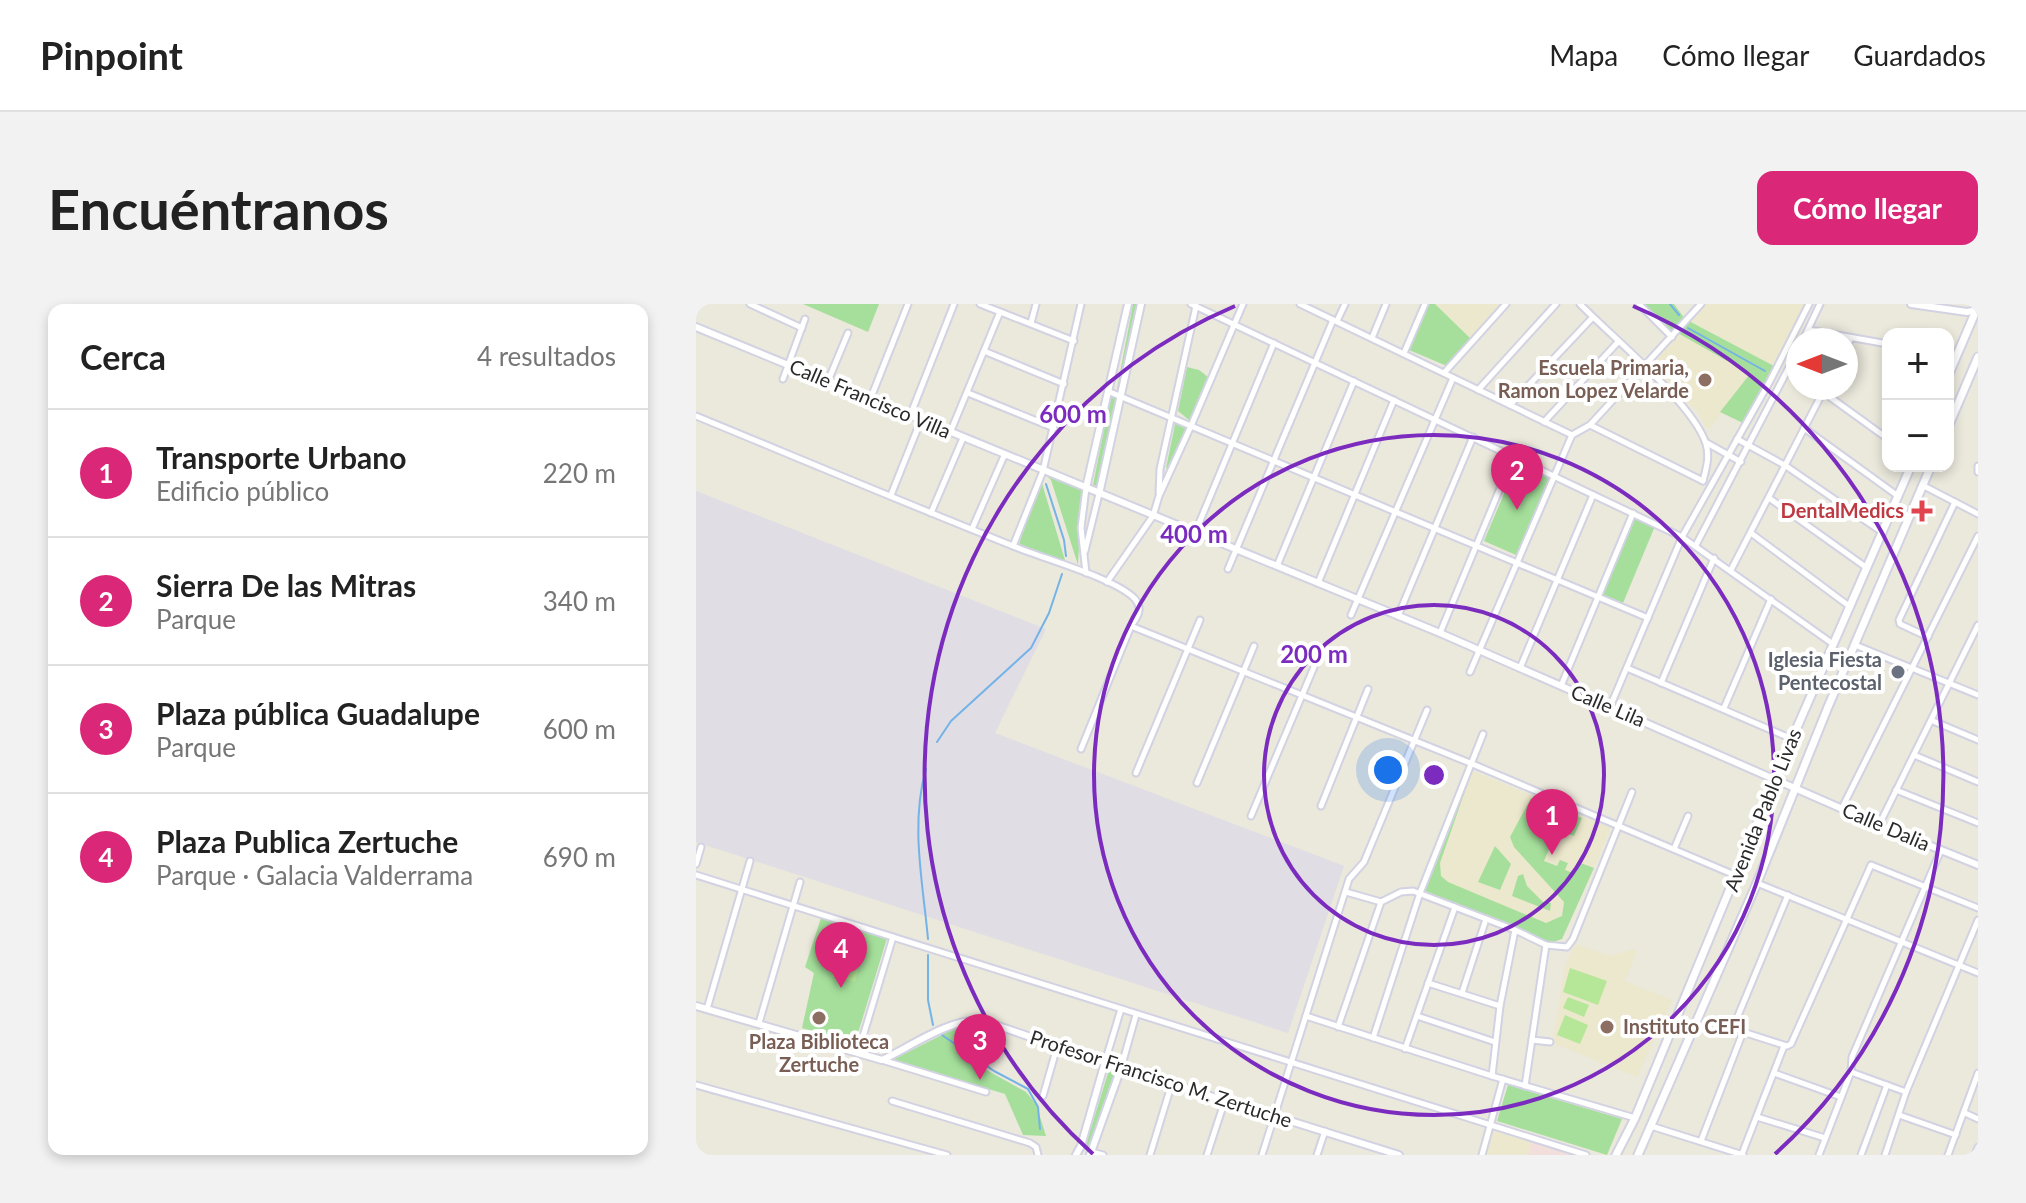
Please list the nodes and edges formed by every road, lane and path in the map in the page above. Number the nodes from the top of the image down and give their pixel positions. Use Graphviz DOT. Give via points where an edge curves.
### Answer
graph roads {
  1 [pos="750,304"];
  2 [pos="908,304"];
  3 [pos="954,304"];
  4 [pos="980,304"];
  5 [pos="1036,304"];
  6 [pos="1081,304"];
  7 [pos="1128,304"];
  8 [pos="1141,304"];
  9 [pos="1243,304"];
  10 [pos="1345,304"];
  11 [pos="1386,304"];
  12 [pos="1425,304"];
  13 [pos="1506,304"];
  14 [pos="1556,304"];
  15 [pos="1580,304"];
  16 [pos="1639,304"];
  17 [pos="1701,304"];
  18 [pos="1809,304"];
  19 [pos="1820,304"];
  20 [pos="1911,304"];
  21 [pos="1194,305"];
  22 [pos="1303,305"];
  23 [pos="1977,309"];
  24 [pos="1000,312"];
  25 [pos="1593,317"];
  26 [pos="805,319"];
  27 [pos="1335,321"];
  28 [pos="1031,323"];
  29 [pos="1234,324"];
  30 [pos="696,327"];
  31 [pos="802,328"];
  32 [pos="1810,328"];
  33 [pos="848,333"];
  34 [pos="1672,337"];
  35 [pos="1372,338"];
  36 [pos="1858,339"];
  37 [pos="1074,341"];
  38 [pos="1618,342"];
  39 [pos="1274,343"];
  40 [pos="1882,343"];
  41 [pos="984,351"];
  42 [pos="1404,353"];
  43 [pos="1954,354"];
  44 [pos="1957,354"];
  45 [pos="1978,357"];
  46 [pos="1954,361"];
  47 [pos="1315,362"];
  48 [pos="789,365"];
  49 [pos="1644,366"];
  50 [pos="1444,373"];
  51 [pos="1786,373"];
  52 [pos="1975,375"];
  53 [pos="1453,378"];
  54 [pos="783,379"];
  55 [pos="828,381"];
  56 [pos="1354,381"];
  57 [pos="1064,384"];
  58 [pos="1478,390"];
  59 [pos="1110,392"];
  60 [pos="968,393"];
  61 [pos="1121,397"];
  62 [pos="870,400"];
  63 [pos="1394,400"];
  64 [pos="1819,400"];
  65 [pos="1837,400"];
  66 [pos="1510,405"];
  67 [pos="1954,415"];
  68 [pos="696,416"];
  69 [pos="910,416"];
  70 [pos="1172,418"];
  71 [pos="1433,419"];
  72 [pos="921,420"];
  73 [pos="1544,422"];
  74 [pos="1590,425"];
  75 [pos="1191,426"];
  76 [pos="1054,428"];
  77 [pos="1804,428"];
  78 [pos="950,433"];
  79 [pos="1882,434"];
  80 [pos="1572,435"];
  81 [pos="1473,437"];
  82 [pos="963,438"];
  83 [pos="1737,439"];
  84 [pos="1706,442"];
  85 [pos="1232,443"];
  86 [pos="1748,445"];
  87 [pos="1004,456"];
  88 [pos="1727,456"];
  89 [pos="1513,457"];
  90 [pos="1273,461"];
  91 [pos="1741,462"];
  92 [pos="1786,466"];
  93 [pos="1043,471"];
  94 [pos="1908,472"];
  95 [pos="1928,472"];
  96 [pos="1554,476"];
  97 [pos="1313,478"];
  98 [pos="1706,483"];
  99 [pos="1922,485"];
  100 [pos="1086,488"];
  101 [pos="1099,494"];
  102 [pos="891,495"];
  103 [pos="1353,495"];
  104 [pos="1593,495"];
  105 [pos="1159,496"];
  106 [pos="1898,496"];
  107 [pos="1769,498"];
  108 [pos="1955,502"];
  109 [pos="1394,512"];
  110 [pos="931,513"];
  111 [pos="1633,513"];
  112 [pos="1978,514"];
  113 [pos="1153,516"];
  114 [pos="972,529"];
  115 [pos="1435,529"];
  116 [pos="1882,532"];
  117 [pos="1195,533"];
  118 [pos="1751,533"];
  119 [pos="1978,536"];
  120 [pos="1682,537"];
  121 [pos="1696,545"];
  122 [pos="1013,546"];
  123 [pos="1476,546"];
  124 [pos="1236,550"];
  125 [pos="1084,555"];
  126 [pos="1714,558"];
  127 [pos="1517,563"];
  128 [pos="1277,566"];
  129 [pos="1867,568"];
  130 [pos="1228,569"];
  131 [pos="1731,570"];
  132 [pos="1086,573"];
  133 [pos="1558,581"];
  134 [pos="1107,582"];
  135 [pos="1318,583"];
  136 [pos="1598,597"];
  137 [pos="1771,599"];
  138 [pos="1358,600"];
  139 [pos="1849,606"];
  140 [pos="1351,615"];
  141 [pos="1398,616"];
  142 [pos="1648,618"];
  143 [pos="1200,620"];
  144 [pos="1978,625"];
  145 [pos="1131,626"];
  146 [pos="1440,633"];
  147 [pos="1928,637"];
  148 [pos="1833,644"];
  149 [pos="1855,645"];
  150 [pos="1254,646"];
  151 [pos="1188,650"];
  152 [pos="1480,651"];
  153 [pos="1314,667"];
  154 [pos="1520,668"];
  155 [pos="1627,668"];
  156 [pos="1913,669"];
  157 [pos="1243,672"];
  158 [pos="1470,672"];
  159 [pos="1661,683"];
  160 [pos="1949,683"];
  161 [pos="1561,686"];
  162 [pos="1368,689"];
  163 [pos="1978,695"];
  164 [pos="1302,696"];
  165 [pos="1610,707"];
  166 [pos="1724,708"];
  167 [pos="1427,710"];
  168 [pos="1357,718"];
  169 [pos="1933,721"];
  170 [pos="1483,734"];
  171 [pos="1792,739"];
  172 [pos="1978,740"];
  173 [pos="1413,741"];
  174 [pos="1081,749"];
  175 [pos="1914,755"];
  176 [pos="1470,763"];
  177 [pos="1136,773"];
  178 [pos="1777,779"];
  179 [pos="1978,782"];
  180 [pos="1197,783"];
  181 [pos="1795,787"];
  182 [pos="1896,790"];
  183 [pos="1632,792"];
  184 [pos="1321,806"];
  185 [pos="1842,808"];
  186 [pos="1251,816"];
  187 [pos="1688,816"];
  188 [pos="1978,823"];
  189 [pos="1879,825"];
  190 [pos="1618,826"];
  191 [pos="701,847"];
  192 [pos="1674,849"];
  193 [pos="1941,850"];
  194 [pos="750,861"];
  195 [pos="696,864"];
  196 [pos="1978,865"];
  197 [pos="696,875"];
  198 [pos="1737,876"];
  199 [pos="800,882"];
  200 [pos="1757,883"];
  201 [pos="1927,887"];
  202 [pos="742,889"];
  203 [pos="1346,892"];
  204 [pos="1420,893"];
  205 [pos="1788,895"];
  206 [pos="1381,902"];
  207 [pos="794,906"];
  208 [pos="1455,907"];
  209 [pos="1978,908"];
  210 [pos="1486,919"];
  211 [pos="1847,919"];
  212 [pos="1978,920"];
  213 [pos="1515,930"];
  214 [pos="893,937"];
  215 [pos="1902,943"];
  216 [pos="1546,945"];
  217 [pos="1958,965"];
  218 [pos="1978,973"];
  219 [pos="1428,983"];
  220 [pos="1462,993"];
  221 [pos="696,1006"];
  222 [pos="1500,1006"];
  223 [pos="707,1009"];
  224 [pos="1121,1009"];
  225 [pos="1136,1015"];
  226 [pos="1306,1016"];
  227 [pos="1417,1016"];
  228 [pos="759,1023"];
  229 [pos="1338,1027"];
  230 [pos="1743,1032"];
  231 [pos="1373,1038"];
  232 [pos="1532,1040"];
  233 [pos="1495,1042"];
  234 [pos="1550,1042"];
  235 [pos="1787,1046"];
  236 [pos="1057,1047"];
  237 [pos="1405,1049"];
  238 [pos="858,1053"];
  239 [pos="882,1060"];
  240 [pos="1105,1062"];
  241 [pos="1291,1062"];
  242 [pos="1121,1068"];
  243 [pos="1851,1072"];
  244 [pos="1774,1073"];
  245 [pos="1978,1073"];
  246 [pos="1492,1076"];
  247 [pos="1503,1079"];
  248 [pos="1172,1083"];
  249 [pos="696,1085"];
  250 [pos="1887,1085"];
  251 [pos="1525,1086"];
  252 [pos="986,1092"];
  253 [pos="1906,1092"];
  254 [pos="1043,1096"];
  255 [pos="1841,1097"];
  256 [pos="1226,1099"];
  257 [pos="892,1101"];
  258 [pos="1965,1113"];
  259 [pos="1275,1115"];
  260 [pos="1899,1115"];
  261 [pos="1757,1117"];
  262 [pos="1635,1118"];
  263 [pos="1978,1119"];
  264 [pos="1492,1124"];
  265 [pos="1651,1126"];
  266 [pos="1325,1131"];
  267 [pos="1956,1135"];
  268 [pos="1826,1139"];
  269 [pos="1701,1141"];
  270 [pos="1978,1147"];
  271 [pos="1373,1151"];
  272 [pos="935,1153"];
  273 [pos="1091,1154"];
  274 [pos="947,1155"];
  275 [pos="1038,1155"];
  276 [pos="1076,1155"];
  277 [pos="1103,1155"];
  278 [pos="1150,1155"];
  279 [pos="1207,1155"];
  280 [pos="1262,1155"];
  281 [pos="1317,1155"];
  282 [pos="1399,1155"];
  283 [pos="1482,1155"];
  284 [pos="1586,1155"];
  285 [pos="1616,1155"];
  286 [pos="1638,1155"];
  287 [pos="1743,1155"];
  288 [pos="1819,1155"];
  289 [pos="1861,1155"];
  290 [pos="1885,1155"];
  291 [pos="1948,1155"];
  292 [pos="1975,1155"];
  1 -- 31 [label="street"];
  2 -- 62 [label="street"];
  3 -- 69 [label="street"];
  4 -- 24 [label="street"];
  5 -- 28 [label="street"];
  6 -- 37 [label="street"];
  7 -- 59 [label="street"];
  8 -- 61 [label="street"];
  9 -- 29 [label="street"];
  10 -- 27 [label="street"];
  11 -- 35 [label="street"];
  12 -- 42 [label="street"];
  13 -- 50 [label="street"];
  14 -- 58 [label="street"];
  15 -- 25 [label="street"];
  16 -- 34 [label="street"];
  17 -- 34 [label="street"];
  18 -- 83 [label="street"];
  19 -- 32 [label="street"];
  20 -- 23 [label="street"];
  21 -- 29 [label="street"];
  21 -- 70 [label="street"];
  22 -- 27 [label="street"];
  23 -- 44 [label="main road"];
  24 -- 28 [label="street"];
  24 -- 41 [label="street"];
  25 -- 38 [label="street"];
  25 -- 66 [label="street"];
  26 -- 31 [label="street"];
  27 -- 35 [label="street"];
  27 -- 47 [label="street"];
  28 -- 37 [label="street"];
  29 -- 39 [label="street"];
  29 -- 75 [label="street"];
  30 -- 48 [label="street, Calle Francisco Villa"];
  31 -- 48 [label="street"];
  33 -- 55 [label="street"];
  34 -- 49 [label="street"];
  35 -- 42 [label="street"];
  36 -- 40 [label="street"];
  37 -- 57 [label="street"];
  38 -- 49 [label="street"];
  38 -- 73 [label="street"];
  39 -- 47 [label="street"];
  39 -- 85 [label="street"];
  41 -- 57 [label="street"];
  41 -- 60 [label="street"];
  42 -- 50 [label="street"];
  43 -- 44 [label="street"];
  44 -- 46 [label="main road"];
  45 -- 52 [label="main road"];
  47 -- 56 [label="street"];
  47 -- 90 [label="street"];
  48 -- 54 [label="street"];
  48 -- 55 [label="street, Calle Francisco Villa"];
  49 -- 74 [label="street"];
  49 -- 84 [label="street" via="1690,414"];
  50 -- 53 [label="street"];
  51 -- 86 [label="street"];
  52 -- 67 [label="main road"];
  53 -- 58 [label="street"];
  53 -- 71 [label="street"];
  55 -- 62 [label="street, Calle Francisco Villa"];
  56 -- 63 [label="street"];
  56 -- 97 [label="street"];
  57 -- 76 [label="street"];
  58 -- 66 [label="street"];
  59 -- 61 [label="street"];
  59 -- 100 [label="street"];
  60 -- 76 [label="street"];
  60 -- 78 [label="street"];
  61 -- 70 [label="street"];
  61 -- 101 [label="street"];
  62 -- 69 [label="street, Calle Francisco Villa"];
  63 -- 71 [label="street"];
  63 -- 103 [label="street"];
  64 -- 77 [label="street"];
  65 -- 79 [label="street"];
  66 -- 73 [label="street"];
  68 -- 102 [label="street"];
  69 -- 72 [label="street, Calle Francisco Villa"];
  70 -- 75 [label="street"];
  70 -- 105 [label="street"];
  71 -- 81 [label="street"];
  71 -- 109 [label="street"];
  72 -- 78 [label="street, Calle Francisco Villa"];
  72 -- 102 [label="street"];
  73 -- 80 [label="street"];
  74 -- 80 [label="street"];
  74 -- 98 [label="street"];
  75 -- 85 [label="street"];
  75 -- 105 [label="street"];
  76 -- 93 [label="street"];
  77 -- 92 [label="street"];
  77 -- 106 [label="street"];
  78 -- 82 [label="street, Calle Francisco Villa"];
  80 -- 96 [label="street"];
  81 -- 89 [label="street"];
  81 -- 115 [label="street"];
  82 -- 87 [label="street, Calle Francisco Villa"];
  82 -- 110 [label="street"];
  83 -- 86 [label="street"];
  83 -- 88 [label="street"];
  84 -- 88 [label="street"];
  84 -- 98 [label="street"];
  85 -- 90 [label="street"];
  85 -- 117 [label="street"];
  86 -- 91 [label="street"];
  86 -- 92 [label="street"];
  87 -- 93 [label="street, Calle Francisco Villa"];
  87 -- 114 [label="street"];
  88 -- 91 [label="street"];
  88 -- 98 [label="street"];
  89 -- 96 [label="street"];
  89 -- 123 [label="street"];
  90 -- 97 [label="street"];
  90 -- 124 [label="street"];
  91 -- 121 [label="street"];
  92 -- 107 [label="street"];
  92 -- 116 [label="street"];
  93 -- 100 [label="street, Calle Francisco Villa"];
  93 -- 122 [label="street"];
  94 -- 106 [label="main road, Avenida Pablo Livas"];
  95 -- 99 [label="main road, Avenida Pablo Livas"];
  96 -- 104 [label="street"];
  96 -- 127 [label="street"];
  97 -- 103 [label="street"];
  97 -- 128 [label="street"];
  98 -- 120 [label="street"];
  99 -- 108 [label="street"];
  99 -- 149 [label="main road, Avenida Pablo Livas"];
  100 -- 101 [label="street, Calle Francisco Villa"];
  100 -- 125 [label="street"];
  101 -- 113 [label="street, Calle Francisco Villa"];
  101 -- 125 [label="street"];
  102 -- 110 [label="street"];
  103 -- 109 [label="street"];
  103 -- 135 [label="street"];
  104 -- 111 [label="street"];
  104 -- 133 [label="street"];
  105 -- 113 [label="street"];
  106 -- 116 [label="main road, Avenida Pablo Livas"];
  107 -- 118 [label="street"];
  107 -- 129 [label="street"];
  108 -- 112 [label="street"];
  108 -- 147 [label="street" via="1899,620"];
  109 -- 115 [label="street"];
  109 -- 138 [label="street"];
  110 -- 114 [label="street"];
  111 -- 120 [label="street"];
  111 -- 136 [label="street"];
  113 -- 117 [label="street, Calle Francisco Villa"];
  113 -- 134 [label="street"];
  114 -- 122 [label="street"];
  115 -- 123 [label="street"];
  115 -- 141 [label="street"];
  116 -- 129 [label="main road, Avenida Pablo Livas"];
  117 -- 124 [label="street, Calle Francisco Villa"];
  118 -- 131 [label="street"];
  118 -- 139 [label="street"];
  119 -- 147 [label="street"];
  120 -- 121 [label="street"];
  120 -- 142 [label="street"];
  121 -- 126 [label="street"];
  122 -- 132 [label="street"];
  123 -- 127 [label="street"];
  123 -- 146 [label="street"];
  124 -- 128 [label="street, Calle Lila"];
  124 -- 130 [label="street"];
  125 -- 132 [label="street"];
  126 -- 131 [label="street"];
  126 -- 159 [label="street"];
  127 -- 133 [label="street"];
  127 -- 152 [label="street"];
  128 -- 135 [label="street, Calle Lila"];
  129 -- 139 [label="main road, Avenida Pablo Livas"];
  131 -- 137 [label="street"];
  132 -- 134 [label="street"];
  133 -- 136 [label="street"];
  133 -- 154 [label="street"];
  134 -- 145 [label="street" via="1137,601 1139,611"];
  135 -- 138 [label="street, Calle Lila"];
  136 -- 142 [label="street"];
  136 -- 161 [label="street"];
  137 -- 148 [label="street"];
  137 -- 166 [label="street"];
  138 -- 140 [label="street"];
  138 -- 141 [label="street, Calle Lila"];
  139 -- 148 [label="main road, Avenida Pablo Livas"];
  141 -- 146 [label="street, Calle Lila"];
  142 -- 155 [label="street"];
  143 -- 151 [label="street"];
  144 -- 160 [label="street"];
  145 -- 151 [label="street"];
  145 -- 174 [label="street"];
  146 -- 152 [label="street, Calle Lila"];
  147 -- 156 [label="street"];
  148 -- 171 [label="main road, Avenida Pablo Livas"];
  149 -- 156 [label="street"];
  149 -- 181 [label="main road, Avenida Pablo Livas"];
  150 -- 157 [label="street"];
  151 -- 157 [label="street"];
  151 -- 177 [label="street"];
  152 -- 154 [label="street, Calle Lila"];
  152 -- 158 [label="street"];
  153 -- 164 [label="street"];
  154 -- 161 [label="street, Calle Lila"];
  155 -- 159 [label="street"];
  155 -- 165 [label="street"];
  156 -- 160 [label="street"];
  156 -- 185 [label="street"];
  157 -- 164 [label="street"];
  157 -- 180 [label="street"];
  159 -- 166 [label="street"];
  160 -- 163 [label="street"];
  160 -- 169 [label="street"];
  161 -- 165 [label="street, Calle Lila"];
  162 -- 168 [label="street"];
  164 -- 168 [label="street"];
  164 -- 186 [label="street"];
  165 -- 178 [label="street, Calle Lila"];
  166 -- 171 [label="street"];
  167 -- 173 [label="street"];
  168 -- 173 [label="street"];
  168 -- 184 [label="street"];
  169 -- 172 [label="street"];
  169 -- 175 [label="street"];
  170 -- 176 [label="street"];
  171 -- 178 [label="main road, Avenida Pablo Livas"];
  173 -- 176 [label="street"];
  173 -- 203 [label="street" via="1364,862 1351,875"];
  175 -- 179 [label="street"];
  175 -- 182 [label="street"];
  176 -- 190 [label="street"];
  176 -- 204 [label="street"];
  178 -- 181 [label="street, Calle Lila"];
  178 -- 198 [label="main road, Avenida Pablo Livas"];
  181 -- 185 [label="street, Calle Dalia"];
  181 -- 200 [label="main road, Avenida Pablo Livas"];
  182 -- 188 [label="street"];
  182 -- 189 [label="street"];
  183 -- 190 [label="street"];
  185 -- 189 [label="street, Calle Dalia"];
  187 -- 192 [label="street"];
  189 -- 193 [label="street, Calle Dalia"];
  190 -- 192 [label="street"];
  190 -- 216 [label="street" via="1570,945"];
  191 -- 195 [label="street"];
  192 -- 198 [label="street"];
  193 -- 196 [label="street, Calle Dalia"];
  193 -- 201 [label="street"];
  194 -- 202 [label="street"];
  197 -- 202 [label="street"];
  198 -- 262 [label="main road, Avenida Pablo Livas"];
  199 -- 207 [label="street"];
  200 -- 205 [label="street"];
  200 -- 265 [label="main road, Avenida Pablo Livas"];
  201 -- 209 [label="street"];
  201 -- 211 [label="street" via="1871,865"];
  201 -- 215 [label="street"];
  202 -- 207 [label="street"];
  202 -- 223 [label="street"];
  203 -- 206 [label="street"];
  203 -- 226 [label="street"];
  204 -- 206 [label="street" via="1401,892"];
  204 -- 208 [label="street"];
  204 -- 231 [label="street"];
  205 -- 211 [label="street"];
  205 -- 230 [label="street" via="1735,1023"];
  206 -- 229 [label="street"];
  207 -- 214 [label="street"];
  207 -- 228 [label="street"];
  208 -- 210 [label="street"];
  208 -- 219 [label="street"];
  210 -- 213 [label="street"];
  210 -- 220 [label="street"];
  211 -- 215 [label="street"];
  211 -- 235 [label="street"];
  212 -- 217 [label="street"];
  213 -- 216 [label="street"];
  213 -- 222 [label="street"];
  214 -- 224 [label="street"];
  214 -- 238 [label="street"];
  215 -- 217 [label="street"];
  215 -- 243 [label="street" via="1852,1057"];
  216 -- 232 [label="street"];
  217 -- 218 [label="street"];
  217 -- 253 [label="street"];
  219 -- 220 [label="street"];
  219 -- 227 [label="street"];
  220 -- 222 [label="street"];
  221 -- 223 [label="street"];
  222 -- 233 [label="street"];
  223 -- 228 [label="street"];
  224 -- 225 [label="street"];
  224 -- 240 [label="street"];
  225 -- 241 [label="street"];
  225 -- 242 [label="street"];
  226 -- 229 [label="street"];
  226 -- 241 [label="street"];
  227 -- 233 [label="street"];
  227 -- 237 [label="street"];
  228 -- 238 [label="street"];
  229 -- 231 [label="street"];
  230 -- 235 [label="street"];
  230 -- 269 [label="street"];
  231 -- 237 [label="street"];
  232 -- 234 [label="street"];
  232 -- 251 [label="street"];
  233 -- 246 [label="street"];
  235 -- 244 [label="street"];
  236 -- 239 [label="street, Profesor Francisco M. Zertuche" via="973,1020"];
  236 -- 240 [label="street, Profesor Francisco M. Zertuche"];
  236 -- 254 [label="street"];
  237 -- 246 [label="street"];
  238 -- 239 [label="street"];
  239 -- 252 [label="street"];
  240 -- 242 [label="street, Profesor Francisco M. Zertuche"];
  240 -- 276 [label="street"];
  241 -- 259 [label="street"];
  241 -- 264 [label="street"];
  242 -- 248 [label="street, Profesor Francisco M. Zertuche"];
  242 -- 273 [label="street"];
  243 -- 250 [label="street"];
  243 -- 255 [label="street"];
  244 -- 255 [label="street"];
  244 -- 261 [label="street"];
  245 -- 258 [label="street"];
  246 -- 247 [label="street"];
  247 -- 251 [label="street"];
  247 -- 264 [label="street"];
  248 -- 256 [label="street, Profesor Francisco M. Zertuche"];
  248 -- 278 [label="street"];
  249 -- 272 [label="street"];
  250 -- 253 [label="street"];
  250 -- 289 [label="street"];
  251 -- 262 [label="street"];
  253 -- 260 [label="street"];
  255 -- 268 [label="street"];
  256 -- 259 [label="street, Profesor Francisco M. Zertuche"];
  256 -- 279 [label="street"];
  257 -- 275 [label="street" via="1036,1147"];
  258 -- 263 [label="street"];
  258 -- 267 [label="street"];
  259 -- 266 [label="street, Profesor Francisco M. Zertuche"];
  259 -- 280 [label="street"];
  260 -- 267 [label="street"];
  260 -- 290 [label="street"];
  261 -- 268 [label="street"];
  261 -- 287 [label="street"];
  262 -- 285 [label="main road, Avenida Pablo Livas"];
  264 -- 283 [label="street"];
  264 -- 284 [label="street"];
  265 -- 269 [label="street"];
  265 -- 286 [label="main road, Avenida Pablo Livas"];
  266 -- 271 [label="street, Profesor Francisco M. Zertuche"];
  266 -- 281 [label="street"];
  267 -- 291 [label="street"];
  268 -- 288 [label="street"];
  269 -- 287 [label="street"];
  270 -- 292 [label="street"];
  271 -- 282 [label="street, Profesor Francisco M. Zertuche"];
  272 -- 274 [label="street"];
  273 -- 277 [label="street"];
}
